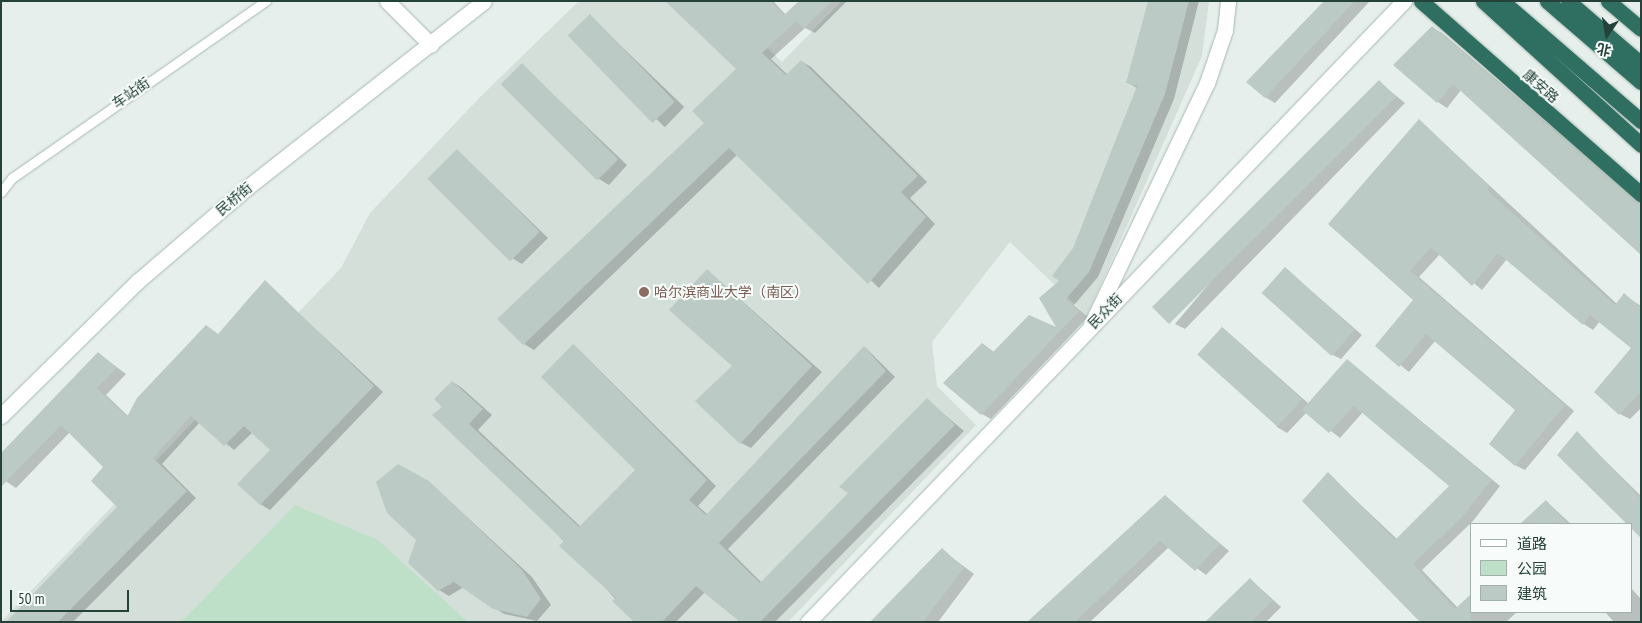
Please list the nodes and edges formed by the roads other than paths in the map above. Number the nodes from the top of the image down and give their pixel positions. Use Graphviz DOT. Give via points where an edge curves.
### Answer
graph roads {
  1 [pos="266,1"];
  2 [pos="387,1"];
  3 [pos="484,1"];
  4 [pos="1228,1"];
  5 [pos="1404,1"];
  6 [pos="1421,1"];
  7 [pos="1483,1"];
  8 [pos="1502,1"];
  9 [pos="1547,1"];
  10 [pos="1568,1"];
  11 [pos="1608,1"];
  12 [pos="1641,29"];
  13 [pos="430,45"];
  14 [pos="1641,64"];
  15 [pos="1641,82"];
  16 [pos="1641,121"];
  17 [pos="1641,145"];
  18 [pos="1,192"];
  19 [pos="1641,194"];
  20 [pos="1091,326"];
  21 [pos="1,416"];
  22 [pos="808,622"];
  1 -- 18 [label="lane, 车站街" via="12,178"];
  2 -- 13 [label="street"];
  3 -- 13 [label="street, 民桥街"];
  4 -- 20 [label="street" via="1225,30 1206,83"];
  5 -- 20 [label="street, 民众街"];
  6 -- 19 [label="highway, 康安路"];
  7 -- 17 [label="highway"];
  8 -- 16 [label="highway"];
  9 -- 15 [label="highway"];
  10 -- 14 [label="highway"];
  11 -- 12 [label="highway"];
  13 -- 21 [label="street, 民桥街" via="244,190 138,281"];
  20 -- 22 [label="street, 民众街"];
}
